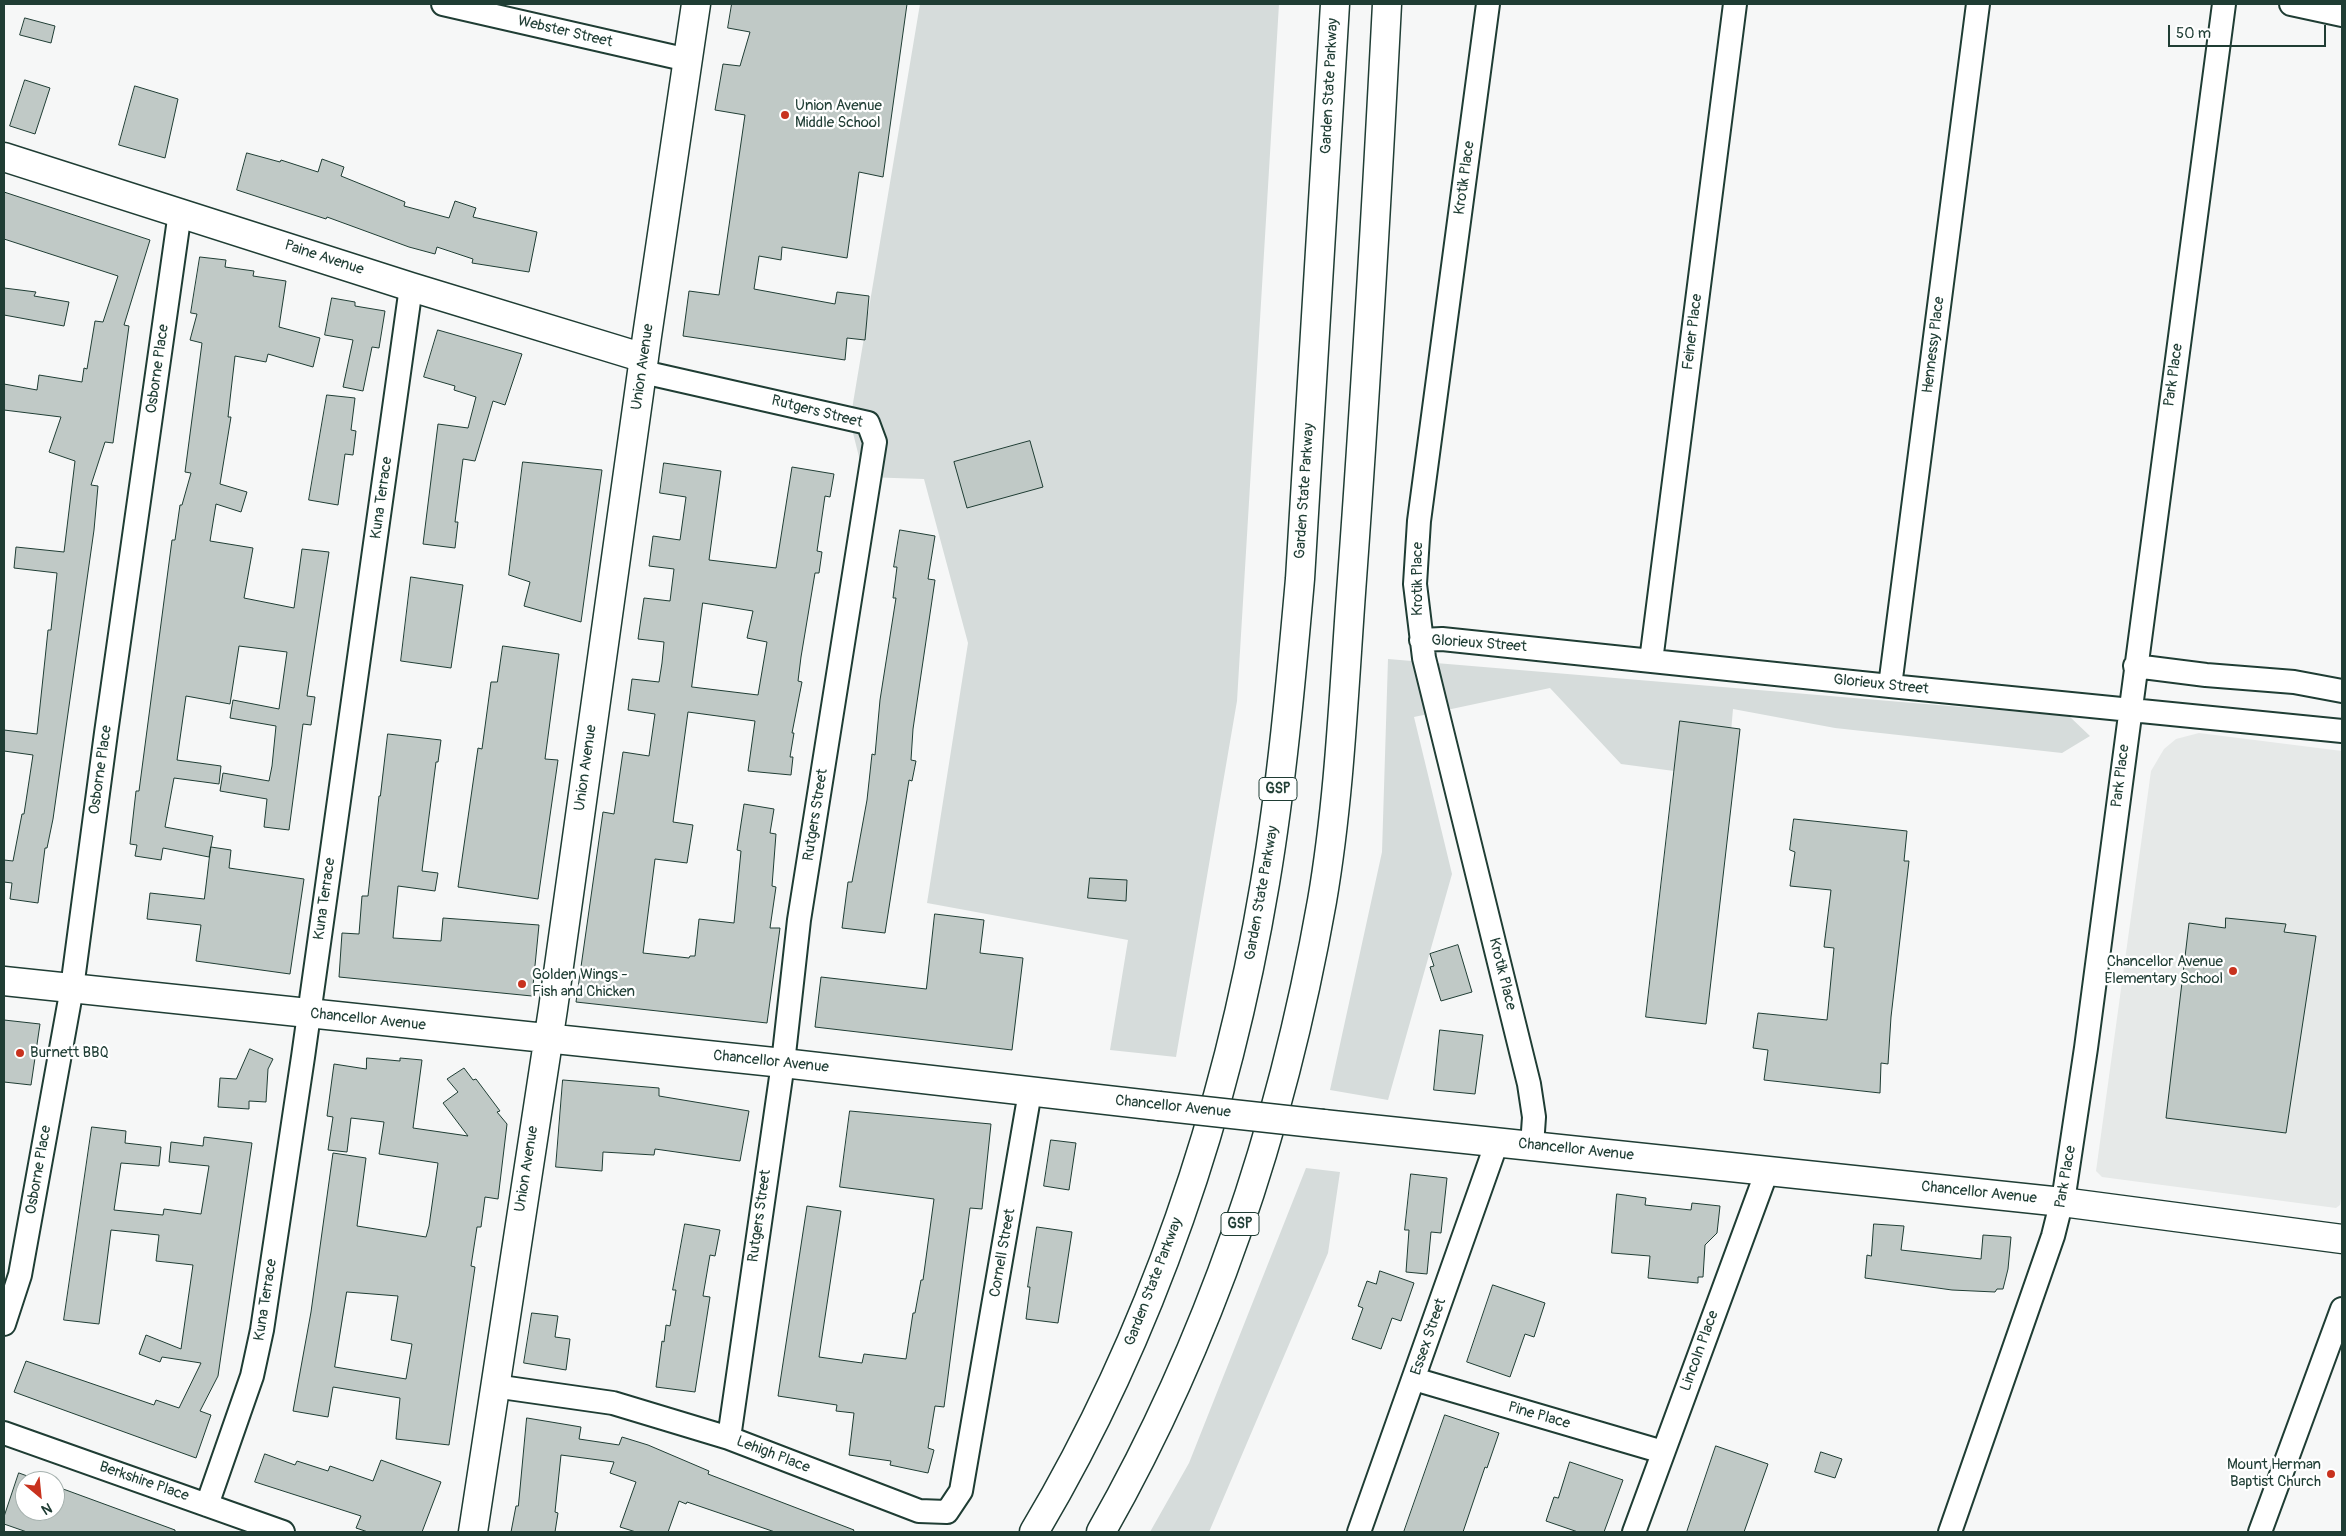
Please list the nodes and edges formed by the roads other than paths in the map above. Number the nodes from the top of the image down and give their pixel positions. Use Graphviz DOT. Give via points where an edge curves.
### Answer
graph roads {
  1 [pos="443,4"];
  2 [pos="696,4"];
  3 [pos="1335,4"];
  4 [pos="1387,4"];
  5 [pos="1488,4"];
  6 [pos="1735,4"];
  7 [pos="1978,4"];
  8 [pos="2224,4"];
  9 [pos="2291,4"];
  10 [pos="2342,15"];
  11 [pos="688,60"];
  12 [pos="4,157"];
  13 [pos="180,212"];
  14 [pos="411,287"];
  15 [pos="643,365"];
  16 [pos="1421,640"];
  17 [pos="1651,661"];
  18 [pos="2135,666"];
  19 [pos="1890,686"];
  20 [pos="2342,691"];
  21 [pos="2129,709"];
  22 [pos="2342,731"];
  23 [pos="4,981"];
  24 [pos="72,988"];
  25 [pos="309,1014"];
  26 [pos="548,1038"];
  27 [pos="783,1063"];
  28 [pos="1030,1092"];
  29 [pos="1497,1142"];
  30 [pos="1532,1146"];
  31 [pos="1767,1171"];
  32 [pos="2062,1202"];
  33 [pos="2342,1239"];
  34 [pos="2342,1309"];
  35 [pos="4,1324"];
  36 [pos="1414,1379"];
  37 [pos="494,1386"];
  38 [pos="976,1413"];
  39 [pos="4,1433"];
  40 [pos="729,1438"];
  41 [pos="1663,1452"];
  42 [pos="207,1504"];
  43 [pos="283,1532"];
  44 [pos="473,1532"];
  45 [pos="1034,1532"];
  46 [pos="1102,1532"];
  47 [pos="1359,1532"];
  48 [pos="1634,1532"];
  49 [pos="1950,1532"];
  50 [pos="2260,1532"];
  1 -- 11 [label="street, Webster Street"];
  2 -- 11 [label="main road, Union Avenue"];
  3 -- 45 [label="main road, Garden State Parkway / GSP" via="1294,643 1277,804 1250,961 1215,1106 1166,1259 1105,1398"];
  4 -- 46 [label="main road, GSP" via="1345,679 1331,829 1313,950 1277,1104 1230,1251 1172,1392"];
  5 -- 16 [label="street, Krotik Place" via="1419,527 1415,584"];
  6 -- 17 [label="street, Feiner Place"];
  7 -- 19 [label="street, Hennessy Place"];
  8 -- 18 [label="street, Park Place"];
  9 -- 10 [label="street"];
  11 -- 15 [label="main road, Union Avenue"];
  12 -- 13 [label="main road, Paine Avenue"];
  13 -- 14 [label="main road, Paine Avenue"];
  13 -- 24 [label="street, Osborne Place"];
  14 -- 15 [label="main road, Paine Avenue"];
  14 -- 25 [label="street, Kuna Terrace"];
  15 -- 26 [label="main road, Union Avenue"];
  15 -- 27 [label="street, Rutgers Street" via="868,423 875,442 799,920"];
  16 -- 17 [label="street, Glorieux Street" via="1442,639"];
  16 -- 30 [label="street, Krotik Place" via="1529,1084 1534,1117"];
  17 -- 19 [label="street, Glorieux Street"];
  18 -- 20 [label="street" via="2294,682"];
  18 -- 21 [label="street, Park Place"];
  19 -- 21 [label="street, Glorieux Street"];
  21 -- 22 [label="street, Glorieux Street"];
  21 -- 32 [label="street, Park Place" via="2091,1014"];
  23 -- 24 [label="main road, Chancellor Avenue"];
  24 -- 25 [label="main road, Chancellor Avenue"];
  24 -- 35 [label="street, Osborne Place" via="20,1274"];
  25 -- 26 [label="main road, Chancellor Avenue"];
  25 -- 42 [label="street, Kuna Terrace" via="259,1346 252,1376"];
  26 -- 27 [label="main road, Chancellor Avenue"];
  26 -- 37 [label="main road, Union Avenue"];
  27 -- 28 [label="main road, Chancellor Avenue"];
  27 -- 40 [label="street, Rutgers Street"];
  28 -- 29 [label="main road, Chancellor Avenue, bridge"];
  28 -- 38 [label="street, Cornell Street"];
  29 -- 30 [label="main road, Chancellor Avenue"];
  29 -- 36 [label="street, Essex Street"];
  30 -- 31 [label="main road, Chancellor Avenue"];
  31 -- 32 [label="main road, Chancellor Avenue"];
  31 -- 41 [label="street, Lincoln Place"];
  32 -- 33 [label="main road, Chancellor Avenue"];
  32 -- 49 [label="street, Park Place"];
  34 -- 50 [label="street"];
  36 -- 41 [label="street, Pine Place"];
  36 -- 47 [label="street, Essex Street"];
  37 -- 40 [label="street, Lehigh Place" via="613,1403"];
  37 -- 44 [label="main road, Union Avenue"];
  38 -- 40 [label="street, Lehigh Place" via="961,1491 947,1512 919,1511"];
  39 -- 42 [label="street, Berkshire Place"];
  41 -- 48 [label="street, Lincoln Place"];
  42 -- 43 [label="street, Berkshire Place"];
}
